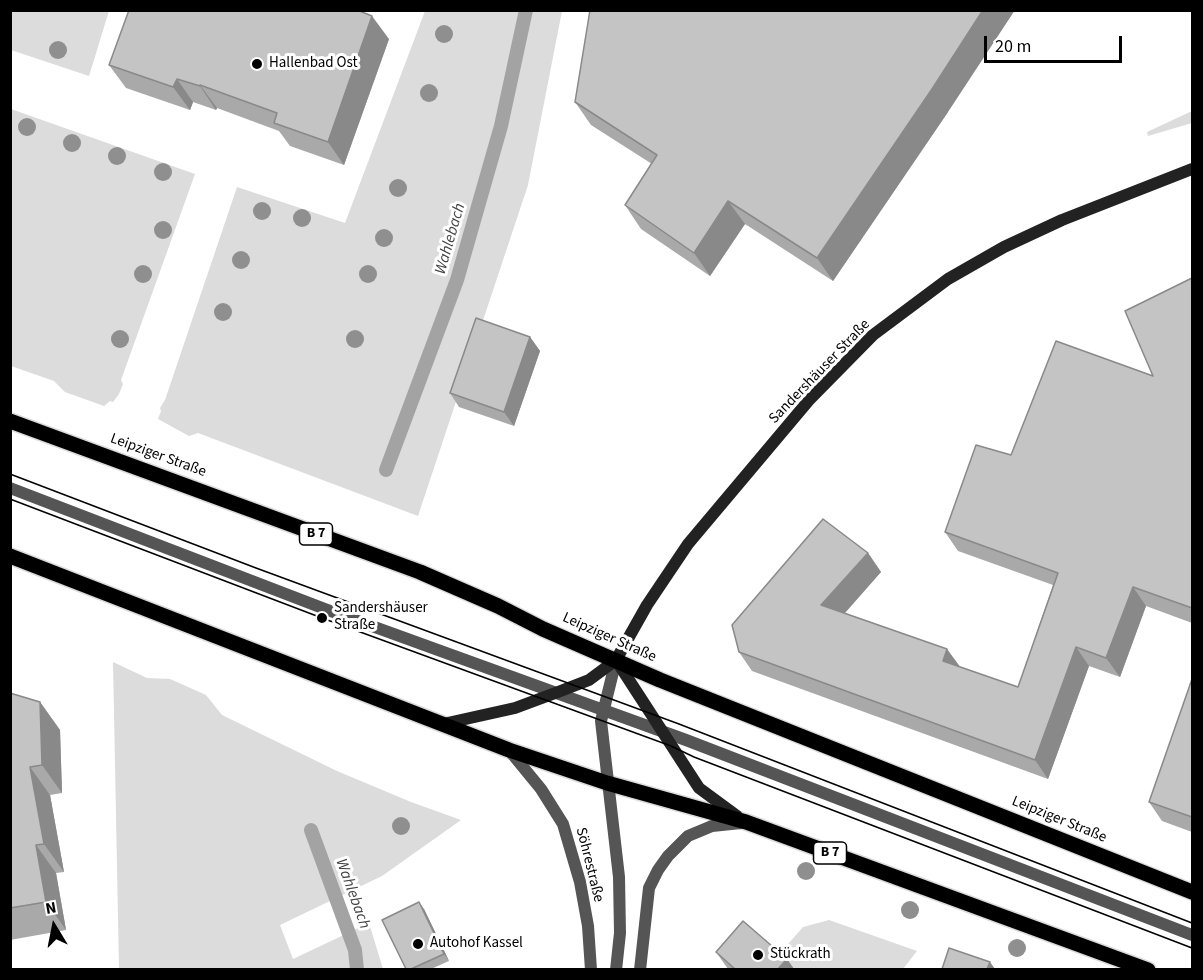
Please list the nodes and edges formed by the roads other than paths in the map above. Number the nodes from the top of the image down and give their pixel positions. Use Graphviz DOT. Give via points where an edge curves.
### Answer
graph roads {
  1 [pos="1192,168"];
  2 [pos="10,421"];
  3 [pos="10,488"];
  4 [pos="10,556"];
  5 [pos="616,660"];
  6 [pos="555,693"];
  7 [pos="604,710"];
  8 [pos="443,724"];
  9 [pos="662,732"];
  10 [pos="509,750"];
  11 [pos="607,783"];
  12 [pos="746,822"];
  13 [pos="1192,892"];
  14 [pos="1192,935"];
  15 [pos="591,969"];
  16 [pos="616,969"];
  17 [pos="640,969"];
  18 [pos="1148,969"];
  1 -- 5 [label="main road, Sandershäuser Straße" via="1004,247 948,279 873,335 810,399 688,544"];
  2 -- 5 [label="main road, Leipziger Straße / B 7" via="420,572"];
  3 -- 6 [label="street"];
  4 -- 8 [label="main road, B 7"];
  5 -- 6 [label="main road, Sandershäuser Straße" via="588,680"];
  5 -- 7 [label="street"];
  5 -- 9 [label="main road"];
  5 -- 13 [label="main road, Leipziger Straße / B 7"];
  6 -- 7 [label="street"];
  6 -- 8 [label="main road, Sandershäuser Straße" via="515,708"];
  7 -- 9 [label="street"];
  7 -- 11 [label="street" via="601,721"];
  8 -- 10 [label="main road, B 7"];
  9 -- 12 [label="main road" via="699,788"];
  9 -- 14 [label="street"];
  10 -- 11 [label="main road, B 7"];
  10 -- 15 [label="street, Söhrestraße" via="563,824 580,882"];
  11 -- 12 [label="main road, B 7"];
  11 -- 16 [label="street" via="619,877"];
  12 -- 17 [label="street" via="712,826 688,836 668,856 649,888"];
  12 -- 18 [label="main road, B 7"];
}
